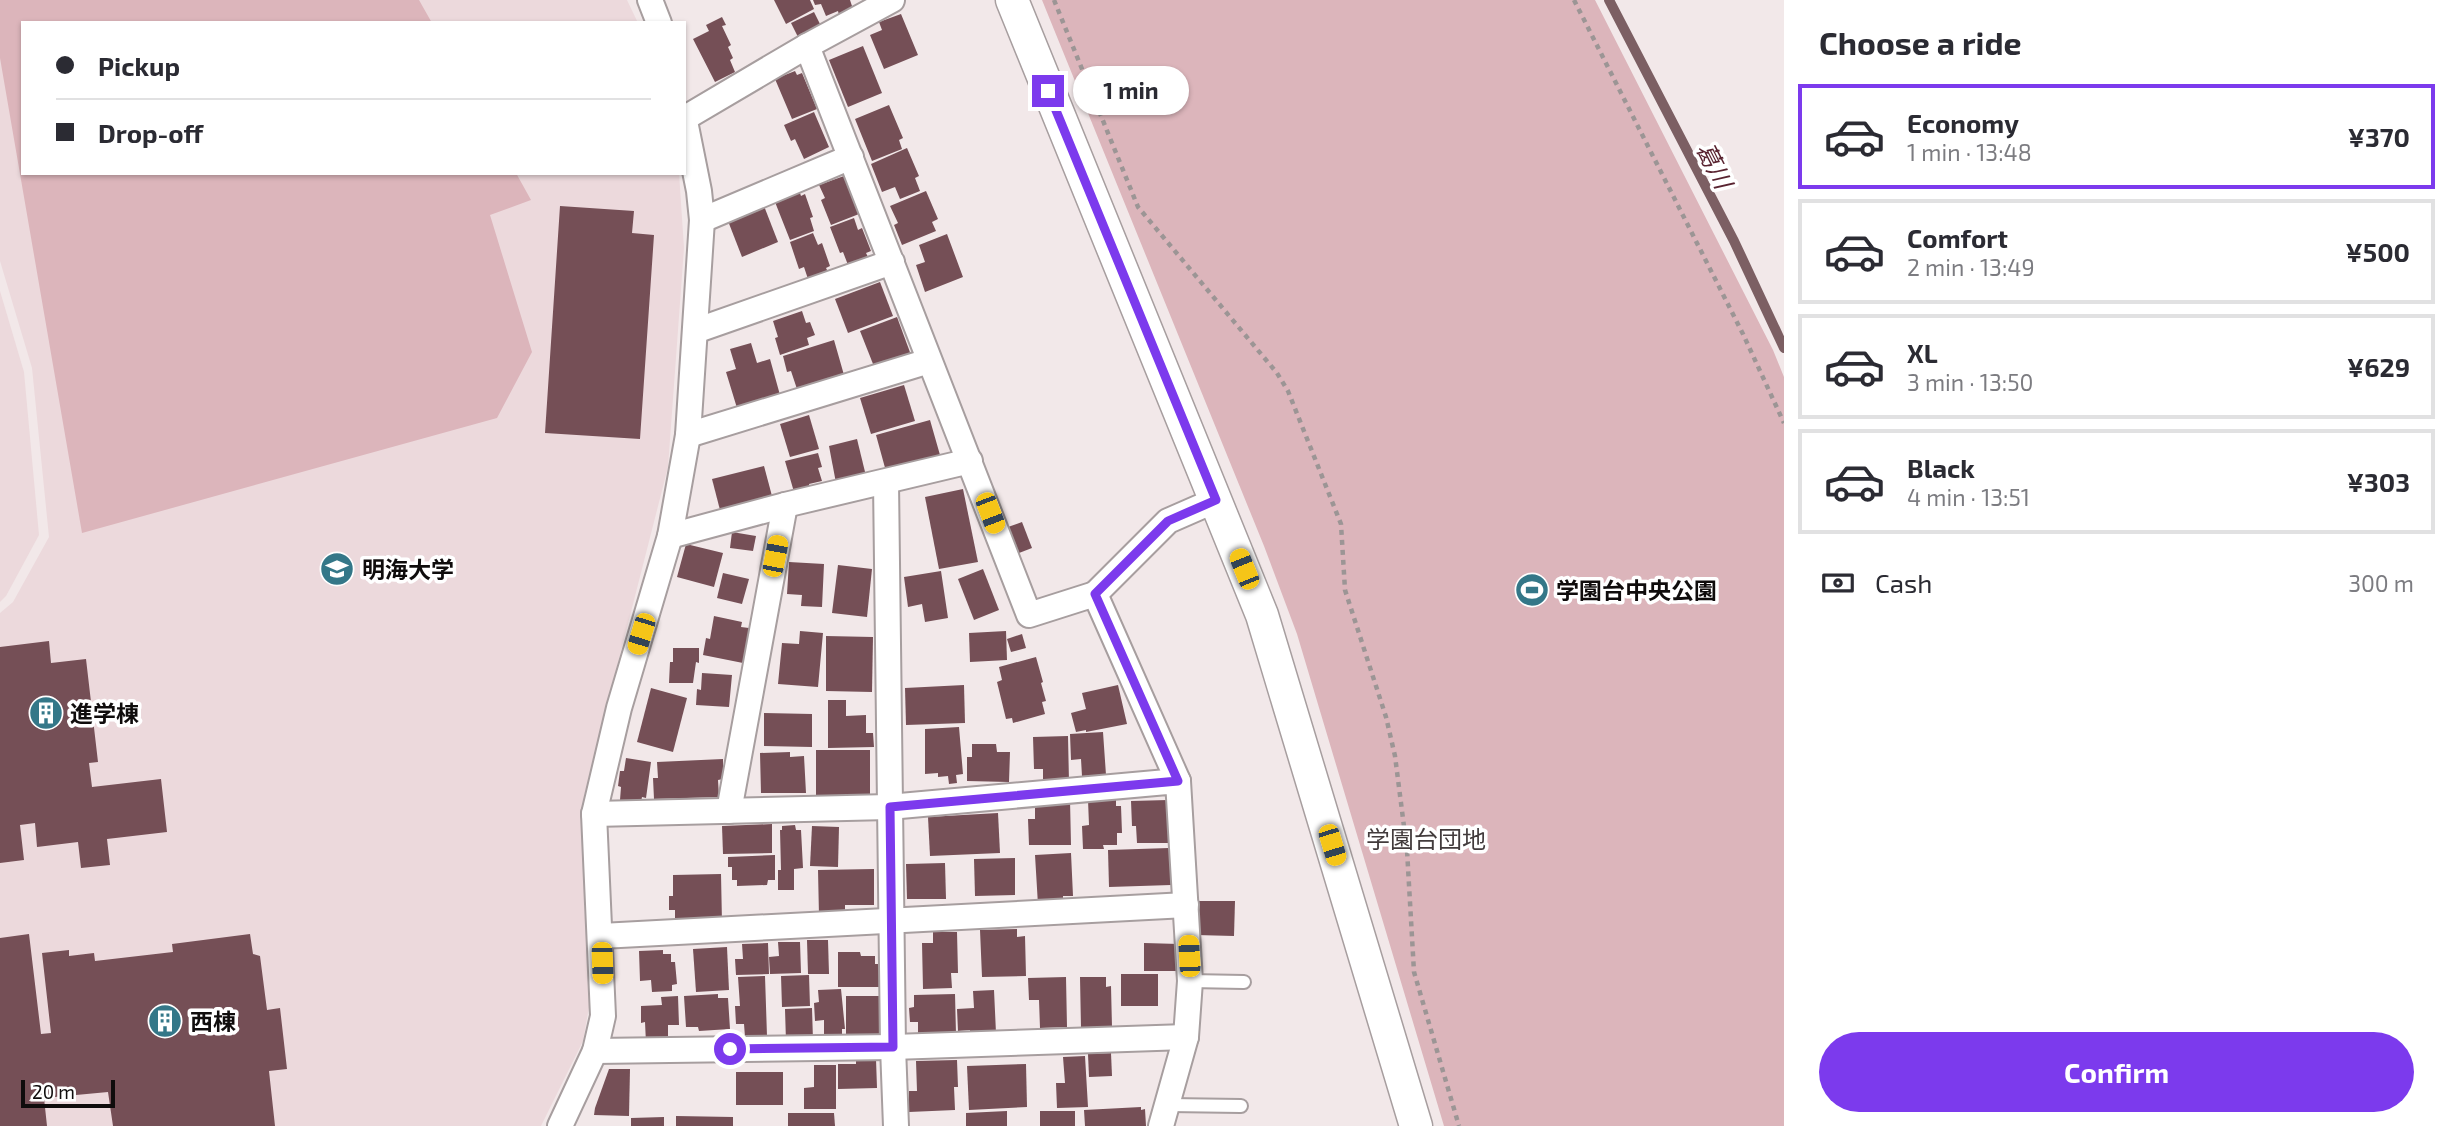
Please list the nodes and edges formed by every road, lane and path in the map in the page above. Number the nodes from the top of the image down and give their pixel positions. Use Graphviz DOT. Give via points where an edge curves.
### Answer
graph roads {
  1 [pos="650,0"];
  2 [pos="892,0"];
  3 [pos="1012,0"];
  4 [pos="1054,0"];
  5 [pos="1574,0"];
  6 [pos="658,21"];
  7 [pos="807,46"];
  8 [pos="686,116"];
  9 [pos="686,122"];
  10 [pos="851,157"];
  11 [pos="702,220"];
  12 [pos="892,262"];
  13 [pos="695,331"];
  14 [pos="929,361"];
  15 [pos="1784,423"];
  16 [pos="688,435"];
  17 [pos="970,461"];
  18 [pos="886,482"];
  19 [pos="1216,500"];
  20 [pos="785,505"];
  21 [pos="670,536"];
  22 [pos="1095,594"];
  23 [pos="1178,781"];
  24 [pos="890,807"];
  25 [pos="729,811"];
  26 [pos="594,814"];
  27 [pos="1186,905"];
  28 [pos="891,922"];
  29 [pos="601,936"];
  30 [pos="1191,981"];
  31 [pos="1244,982"];
  32 [pos="1186,1037"];
  33 [pos="893,1047"];
  34 [pos="595,1051"];
  35 [pos="1241,1106"];
  36 [pos="1165,1115"];
  37 [pos="561,1126"];
  38 [pos="896,1126"];
  39 [pos="1416,1126"];
  40 [pos="1459,1126"];
  1 -- 6 [label="street"];
  2 -- 7 [label="street"];
  3 -- 19 [label="street"];
  4 -- 40 [label="path" via="1138,207 1277,373 1341,524 1345,590 1395,756 1407,850 1414,972"];
  5 -- 15 [label="path" via="1744,334"];
  7 -- 8 [label="street"];
  7 -- 10 [label="street"];
  9 -- 11 [label="street"];
  10 -- 11 [label="street"];
  10 -- 12 [label="street"];
  11 -- 13 [label="street"];
  12 -- 13 [label="street"];
  12 -- 14 [label="street"];
  13 -- 16 [label="street"];
  14 -- 16 [label="street"];
  14 -- 17 [label="street"];
  16 -- 21 [label="street"];
  17 -- 18 [label="street"];
  17 -- 22 [label="street" via="1029,615"];
  18 -- 20 [label="street"];
  18 -- 24 [label="street"];
  19 -- 22 [label="street" via="1168,521"];
  19 -- 39 [label="street" via="1262,615"];
  20 -- 21 [label="street"];
  20 -- 25 [label="street"];
  21 -- 26 [label="street" via="619,708"];
  22 -- 23 [label="street"];
  23 -- 24 [label="street"];
  23 -- 27 [label="street"];
  24 -- 25 [label="street"];
  24 -- 28 [label="street"];
  25 -- 26 [label="street"];
  26 -- 29 [label="street"];
  27 -- 28 [label="street"];
  27 -- 30 [label="street"];
  28 -- 29 [label="street"];
  28 -- 33 [label="street"];
  29 -- 34 [label="street" via="603,1016"];
  30 -- 31 [label="lane"];
  30 -- 32 [label="street"];
  32 -- 33 [label="street"];
  32 -- 36 [label="street"];
  33 -- 34 [label="street"];
  33 -- 38 [label="street"];
  34 -- 37 [label="street"];
  35 -- 36 [label="lane"];
}
